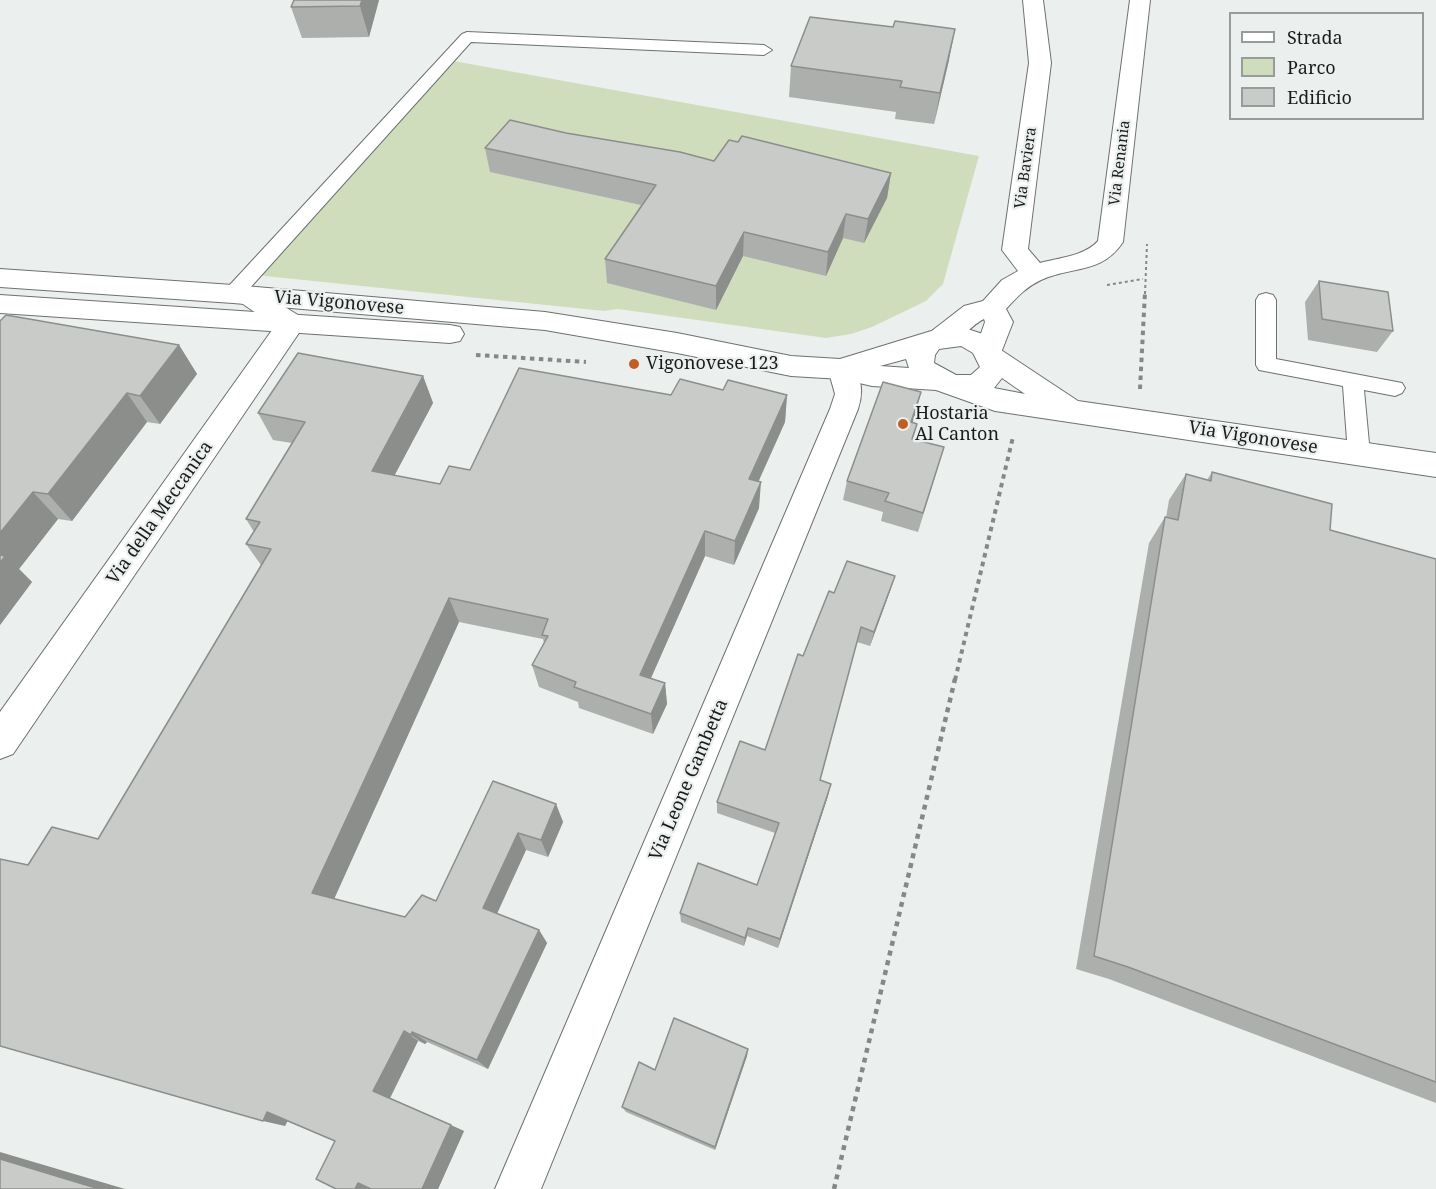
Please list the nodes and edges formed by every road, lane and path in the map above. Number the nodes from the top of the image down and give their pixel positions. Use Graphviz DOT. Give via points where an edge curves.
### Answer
graph roads {
  1 [pos="1033,0"];
  2 [pos="1140,0"];
  3 [pos="764,50"];
  4 [pos="1034,273"];
  5 [pos="0,278"];
  6 [pos="1143,279"];
  7 [pos="1107,285"];
  8 [pos="241,295"];
  9 [pos="1266,300"];
  10 [pos="0,304"];
  11 [pos="992,308"];
  12 [pos="291,324"];
  13 [pos="936,340"];
  14 [pos="677,343"];
  15 [pos="991,355"];
  16 [pos="842,369"];
  17 [pos="1353,380"];
  18 [pos="948,384"];
  19 [pos="1395,388"];
  20 [pos="1071,411"];
  21 [pos="1015,428"];
  22 [pos="1359,454"];
  23 [pos="1436,465"];
  24 [pos="0,742"];
  25 [pos="518,1189"];
  26 [pos="834,1189"];
  1 -- 4 [label="street, Via Baviera" via="1040,63 1015,250"];
  2 -- 4 [label="street, Via Renania" via="1110,242 1102,252 1088,259"];
  3 -- 8 [label="lane" via="467,37"];
  4 -- 11 [label="street" via="1011,286"];
  5 -- 8 [label="street, Via Vigonovese"];
  6 -- 7 [label="path"];
  8 -- 12 [label="street"];
  8 -- 14 [label="street, Via Vigonovese" via="545,321"];
  9 -- 17 [label="lane" via="1266,365"];
  10 -- 12 [label="street, Via Vigonovese"];
  11 -- 13 [label="street" via="972,312"];
  11 -- 15 [label="street" via="999,322"];
  12 -- 14 [label="street, Via Vigonovese" via="538,340"];
  12 -- 24 [label="street, Via della Meccanica"];
  13 -- 15 [label="street, Via Vigonovese" via="971,339"];
  13 -- 16 [label="street, Via Vigonovese"];
  13 -- 18 [label="street" via="921,356 922,365"];
  14 -- 16 [label="street, Via Vigonovese" via="791,366"];
  15 -- 18 [label="street, Via Vigonovese" via="994,367 985,381 974,386"];
  15 -- 20 [label="street, Via Vigonovese"];
  16 -- 18 [label="street, Via Vigonovese"];
  16 -- 25 [label="street, Via Leone Gambetta" via="849,394 844,409"];
  17 -- 19 [label="lane"];
  17 -- 22 [label="lane"];
  18 -- 20 [label="street, Via Vigonovese" via="995,400"];
  20 -- 22 [label="street, Via Vigonovese"];
  21 -- 26 [label="path"];
  22 -- 23 [label="street, Via Vigonovese"];
}
